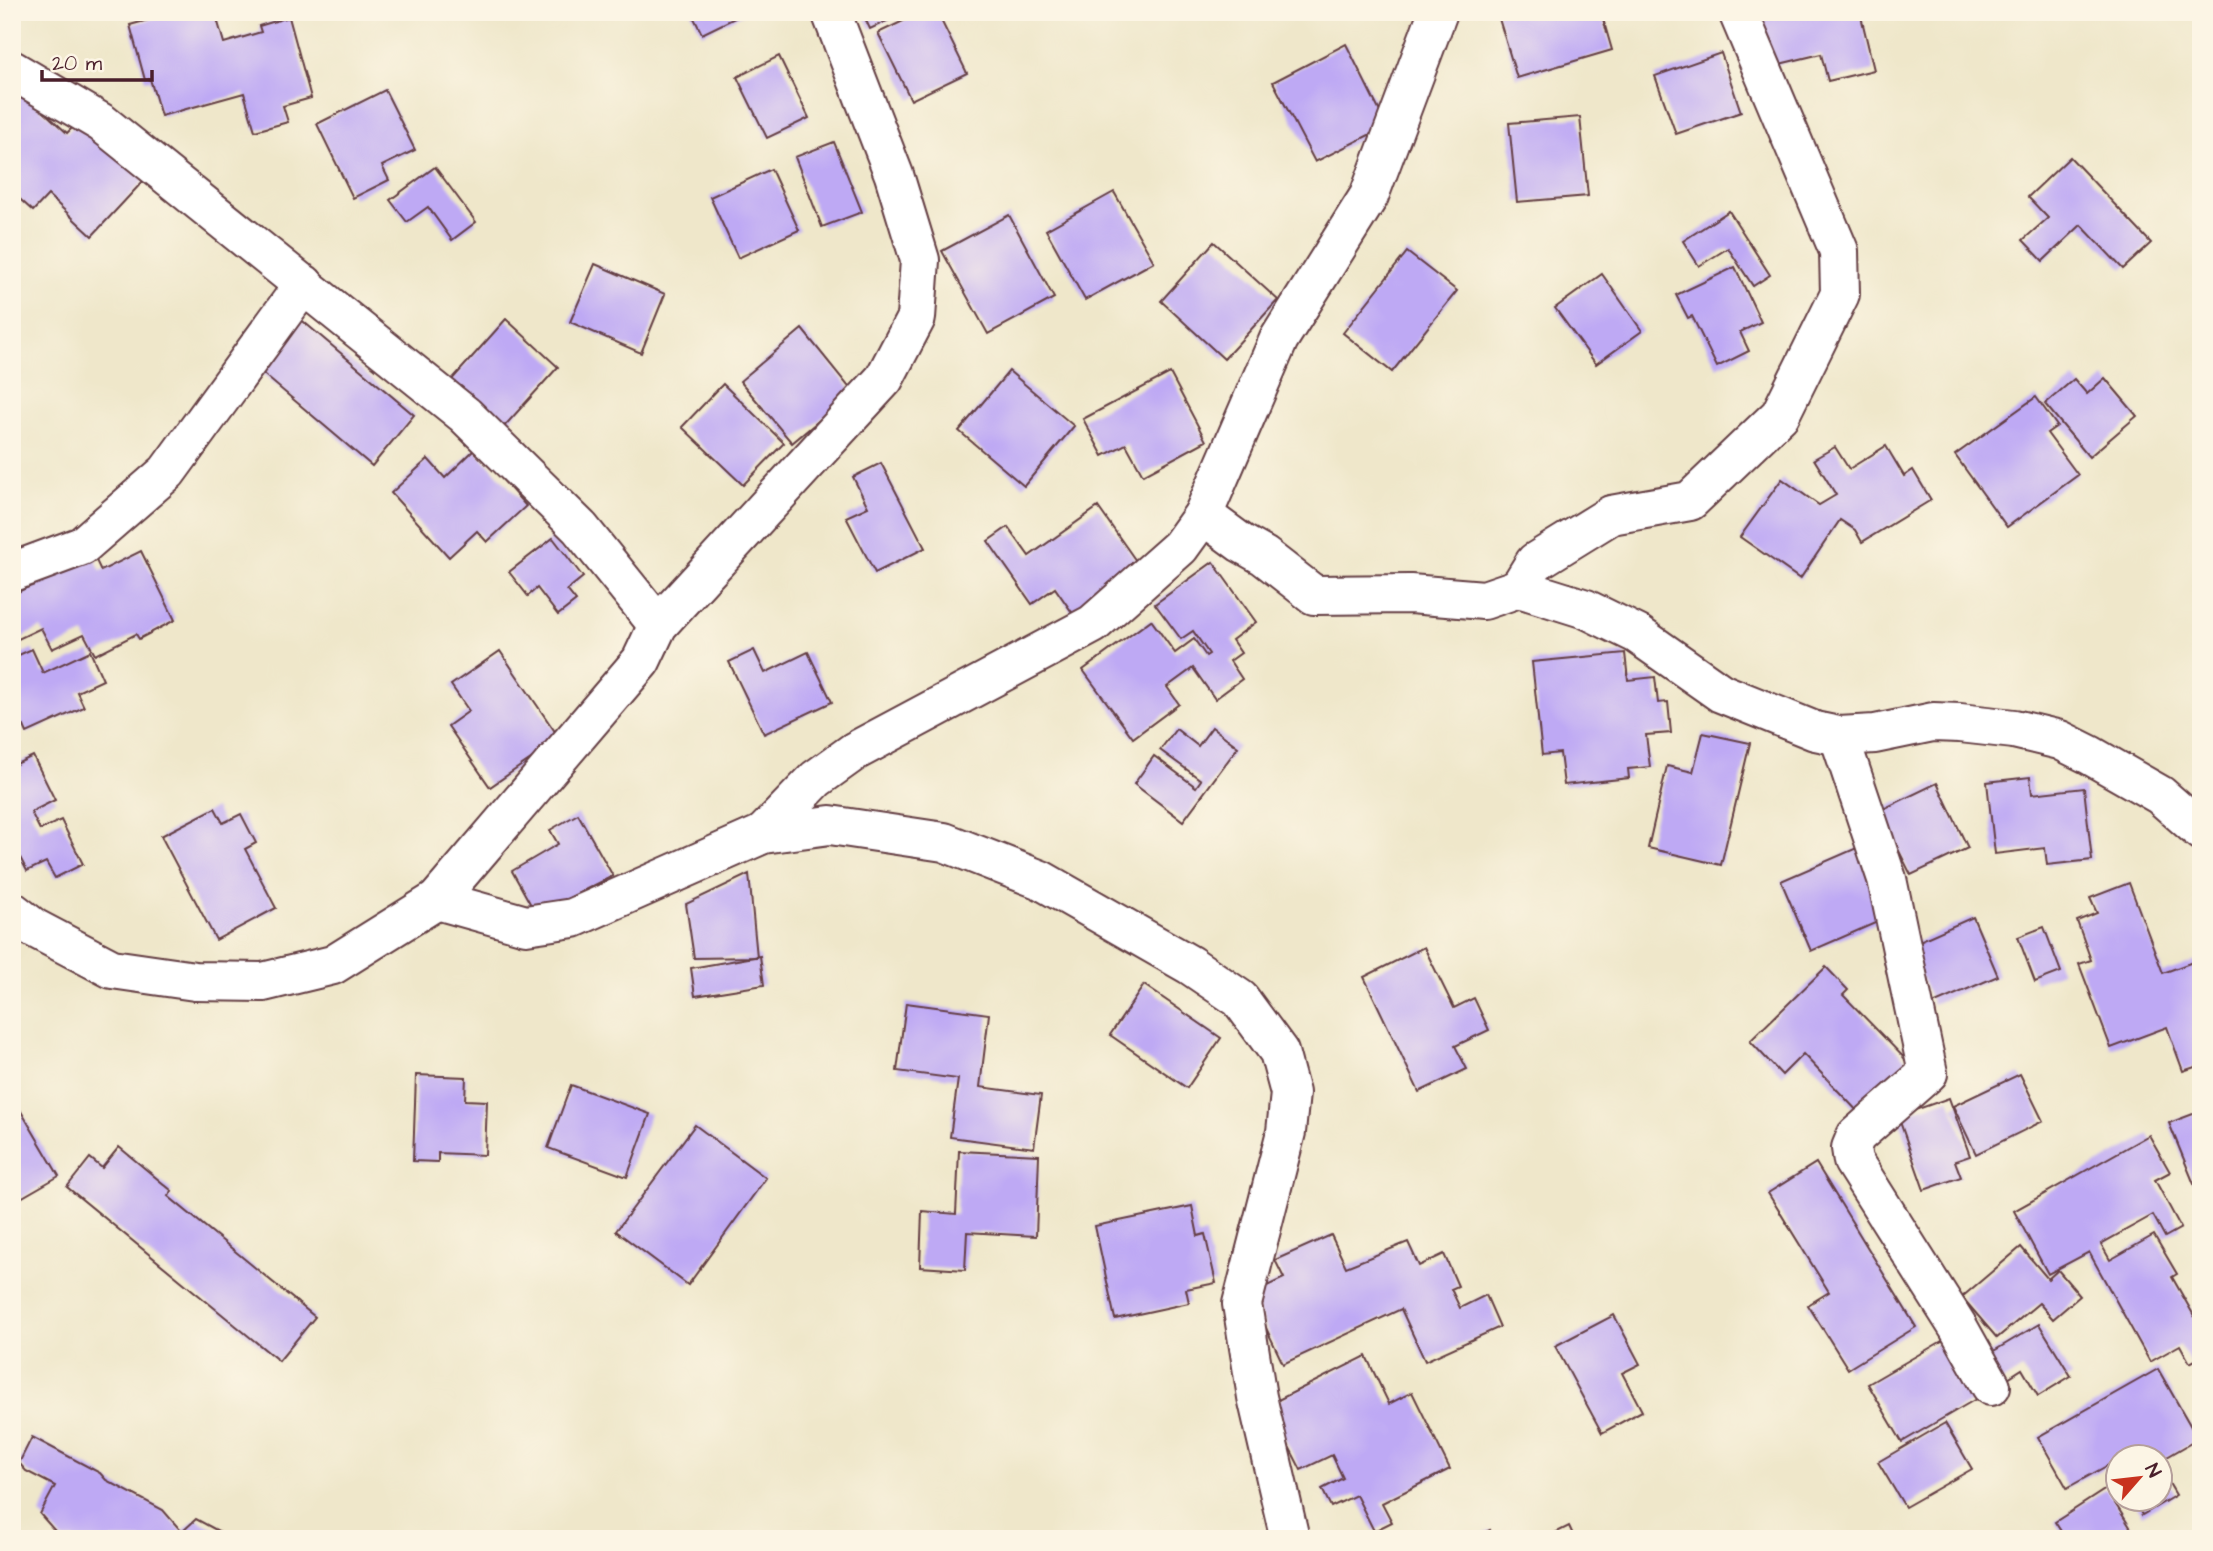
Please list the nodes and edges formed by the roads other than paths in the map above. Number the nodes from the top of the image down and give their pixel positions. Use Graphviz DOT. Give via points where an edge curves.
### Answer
graph roads {
  1 [pos="831,12"];
  2 [pos="1438,12"];
  3 [pos="1738,12"];
  4 [pos="12,70"];
  5 [pos="304,284"];
  6 [pos="1203,515"];
  7 [pos="12,572"];
  8 [pos="1519,588"];
  9 [pos="657,625"];
  10 [pos="1839,736"];
  11 [pos="2201,831"];
  12 [pos="763,834"];
  13 [pos="437,900"];
  14 [pos="12,911"];
  15 [pos="1991,1386"];
  16 [pos="1290,1539"];
  1 -- 9 [label="street" via="894,176 920,260 916,318 884,379"];
  2 -- 6 [label="street" via="1370,196 1279,339"];
  3 -- 8 [label="street" via="1839,251 1840,294 1780,415 1690,501 1611,515 1535,562"];
  4 -- 5 [label="street" via="103,123"];
  5 -- 7 [label="street" via="167,472 82,546"];
  5 -- 9 [label="street" via="466,415 522,469 580,528"];
  6 -- 8 [label="street" via="1314,595 1410,594 1484,600"];
  6 -- 12 [label="street" via="1180,547 1093,624 855,751 816,779"];
  8 -- 10 [label="street" via="1586,609 1637,634 1721,693 1815,731"];
  9 -- 13 [label="street" via="640,662"];
  10 -- 11 [label="street" via="1933,722 2014,729 2060,740 2160,795"];
  10 -- 15 [label="street" via="1887,879 1928,1073 1856,1136 1851,1148 1853,1161"];
  12 -- 13 [label="street" via="573,918 526,925"];
  12 -- 16 [label="street" via="830,825 944,842 1041,880 1190,965 1240,999 1279,1052 1290,1093 1286,1132 1242,1304 1257,1397"];
  13 -- 14 [label="street" via="333,965 263,982 195,981 112,969 34,928"];
}
